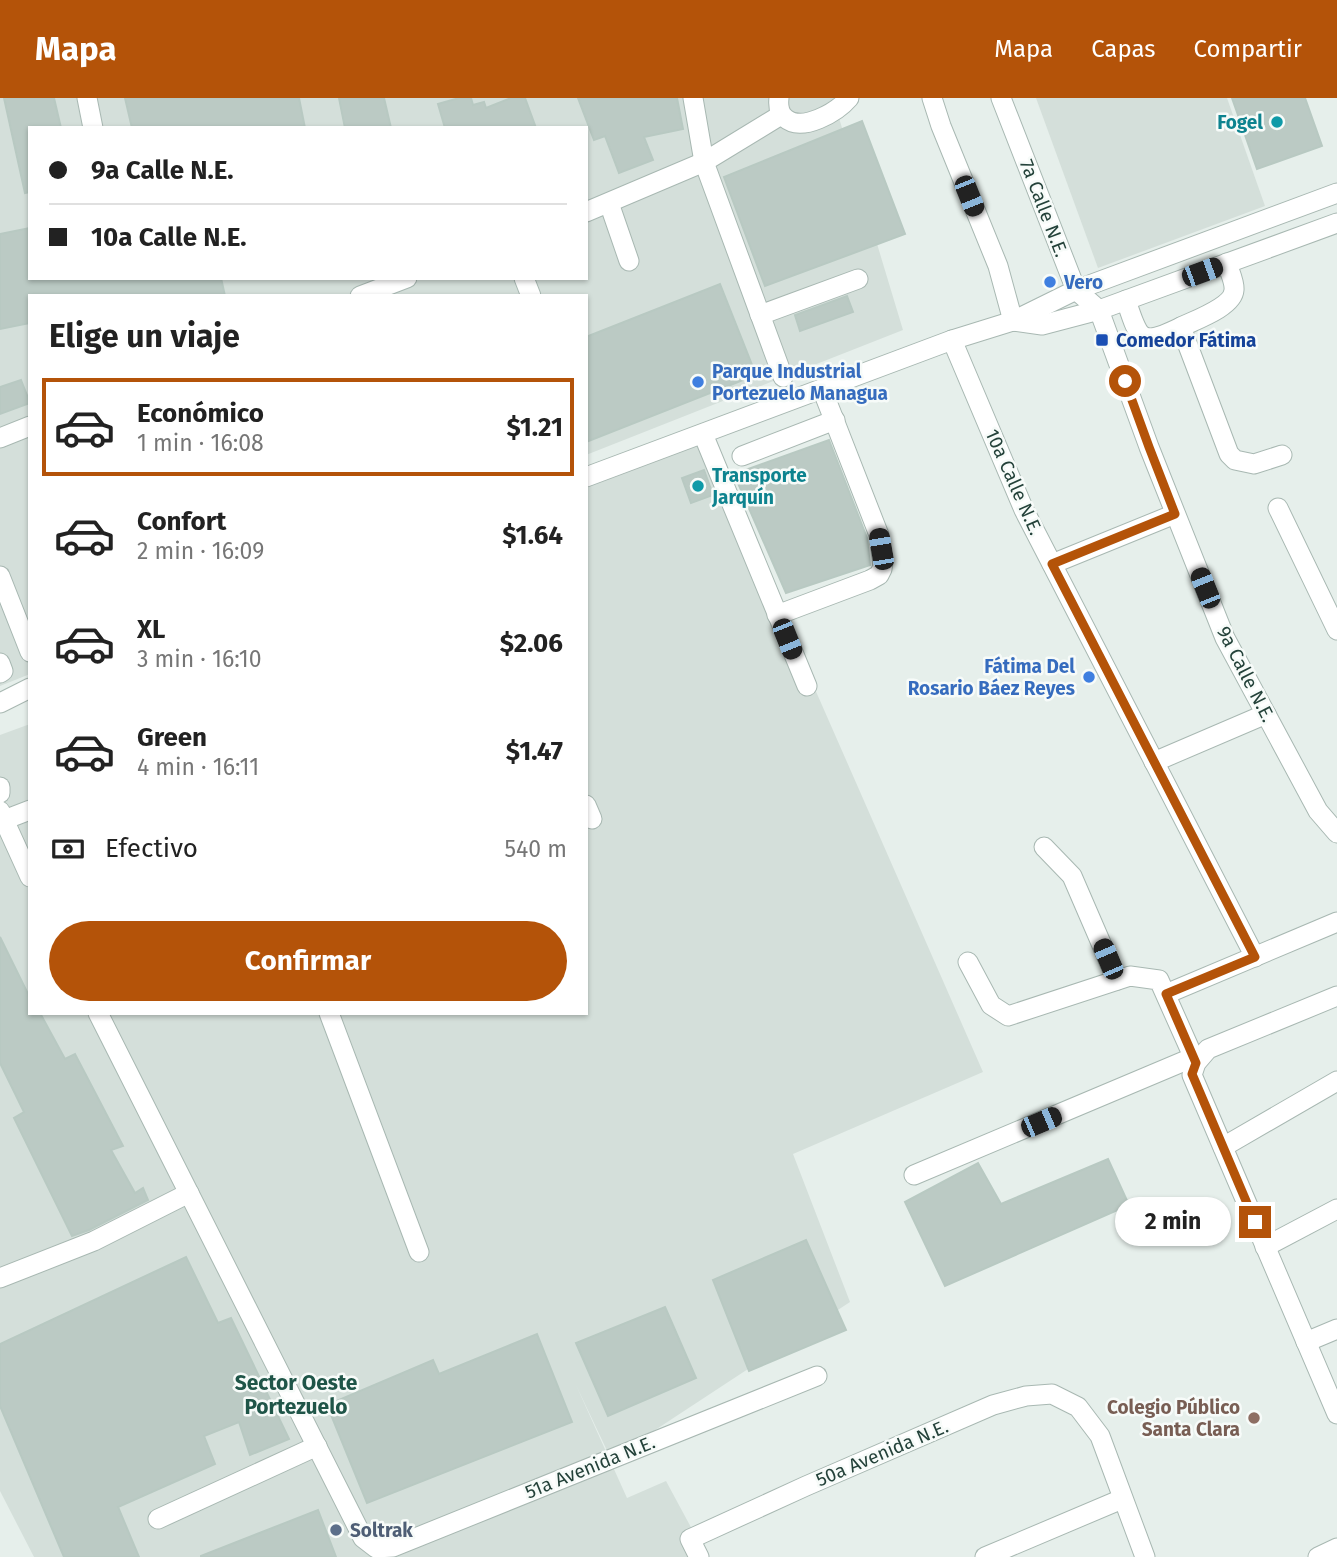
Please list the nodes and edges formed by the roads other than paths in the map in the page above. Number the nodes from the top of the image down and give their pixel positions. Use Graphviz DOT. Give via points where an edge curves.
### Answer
graph roads {
  1 [pos="87,98"];
  2 [pos="692,98"];
  3 [pos="849,98"];
  4 [pos="932,98"];
  5 [pos="1001,98"];
  6 [pos="780,106"];
  7 [pos="93,126"];
  8 [pos="704,162"];
  9 [pos="1337,193"];
  10 [pos="609,203"];
  11 [pos="588,211"];
  12 [pos="1337,223"];
  13 [pos="629,261"];
  14 [pos="1227,263"];
  15 [pos="858,279"];
  16 [pos="402,280"];
  17 [pos="1076,290"];
  18 [pos="365,294"];
  19 [pos="1126,300"];
  20 [pos="1099,310"];
  21 [pos="760,315"];
  22 [pos="1013,321"];
  23 [pos="1181,327"];
  24 [pos="952,340"];
  25 [pos="783,377"];
  26 [pos="822,389"];
  27 [pos="835,420"];
  28 [pos="28,427"];
  29 [pos="703,434"];
  30 [pos="0,438"];
  31 [pos="1282,455"];
  32 [pos="742,456"];
  33 [pos="588,476"];
  34 [pos="1278,508"];
  35 [pos="1175,514"];
  36 [pos="1052,564"];
  37 [pos="0,576"];
  38 [pos="6,606"];
  39 [pos="777,615"];
  40 [pos="1337,630"];
  41 [pos="28,648"];
  42 [pos="0,663"];
  43 [pos="0,673"];
  44 [pos="807,687"];
  45 [pos="28,689"];
  46 [pos="0,703"];
  47 [pos="1266,714"];
  48 [pos="1154,762"];
  49 [pos="0,788"];
  50 [pos="0,793"];
  51 [pos="28,810"];
  52 [pos="2,815"];
  53 [pos="1337,833"];
  54 [pos="1044,847"];
  55 [pos="28,873"];
  56 [pos="1337,922"];
  57 [pos="1255,957"];
  58 [pos="968,961"];
  59 [pos="1117,980"];
  60 [pos="1166,994"];
  61 [pos="1337,996"];
  62 [pos="99,1015"];
  63 [pos="330,1015"];
  64 [pos="1195,1060"];
  65 [pos="1337,1081"];
  66 [pos="1223,1147"];
  67 [pos="914,1175"];
  68 [pos="189,1193"];
  69 [pos="1337,1209"];
  70 [pos="1265,1247"];
  71 [pos="419,1252"];
  72 [pos="0,1278"];
  73 [pos="1337,1329"];
  74 [pos="1306,1342"];
  75 [pos="817,1376"];
  76 [pos="1337,1414"];
  77 [pos="317,1446"];
  78 [pos="1122,1499"];
  79 [pos="158,1520"];
  80 [pos="1337,1548"];
  81 [pos="699,1557"];
  82 [pos="985,1557"];
  83 [pos="1145,1557"];
  84 [pos="1318,1557"];
  1 -- 7 [label="street"];
  2 -- 8 [label="street"];
  3 -- 6 [label="street" via="830,113 799,124 790,122"];
  4 -- 22 [label="street" via="998,267"];
  5 -- 17 [label="street, 7a Calle N.E."];
  6 -- 8 [label="street"];
  8 -- 10 [label="street"];
  8 -- 21 [label="street"];
  9 -- 17 [label="street"];
  10 -- 11 [label="street"];
  10 -- 13 [label="street"];
  12 -- 14 [label="street"];
  14 -- 19 [label="street"];
  14 -- 23 [label="street" via="1234,288 1229,303"];
  15 -- 21 [label="street"];
  16 -- 18 [label="street"];
  17 -- 20 [label="street, 7a Calle N.E."];
  17 -- 22 [label="street"];
  19 -- 20 [label="street"];
  19 -- 23 [label="street" via="1143,337 1150,340"];
  20 -- 22 [label="street" via="1042,325"];
  20 -- 35 [label="street, 9a Calle N.E."];
  21 -- 25 [label="street"];
  22 -- 24 [label="street"];
  23 -- 31 [label="street" via="1229,454 1254,464"];
  24 -- 26 [label="street"];
  24 -- 36 [label="street, 10a Calle N.E." via="1024,510"];
  26 -- 27 [label="street"];
  26 -- 29 [label="street"];
  27 -- 32 [label="street"];
  27 -- 39 [label="street" via="879,535 882,569 870,580"];
  28 -- 30 [label="street"];
  29 -- 33 [label="street"];
  29 -- 39 [label="street"];
  34 -- 40 [label="street"];
  35 -- 36 [label="street"];
  35 -- 47 [label="street, 9a Calle N.E." via="1225,638"];
  36 -- 48 [label="street, 10a Calle N.E."];
  37 -- 38 [label="street"];
  38 -- 41 [label="street"];
  39 -- 44 [label="street"];
  42 -- 43 [label="street"];
  45 -- 46 [label="street"];
  47 -- 48 [label="street"];
  47 -- 53 [label="street, 9a Calle N.E." via="1318,811"];
  48 -- 57 [label="street, 10a Calle N.E."];
  49 -- 50 [label="street"];
  51 -- 52 [label="street"];
  52 -- 55 [label="street"];
  54 -- 59 [label="street" via="1072,876"];
  56 -- 57 [label="street"];
  57 -- 60 [label="street"];
  58 -- 59 [label="street" via="991,1005 1008,1016"];
  59 -- 60 [label="street" via="1130,976 1159,980"];
  60 -- 64 [label="street"];
  61 -- 64 [label="street" via="1208,1049"];
  62 -- 68 [label="street"];
  63 -- 71 [label="street"];
  64 -- 66 [label="street" via="1192,1074"];
  64 -- 67 [label="street"];
  65 -- 66 [label="street"];
  66 -- 70 [label="street"];
  68 -- 72 [label="street" via="94,1241"];
  68 -- 77 [label="street"];
  69 -- 70 [label="street"];
  70 -- 74 [label="street"];
  73 -- 74 [label="street"];
  74 -- 76 [label="street"];
  75 -- 77 [label="street, 51a Avenida N.E." via="393,1547 376,1548 363,1538"];
  77 -- 79 [label="street"];
  78 -- 81 [label="street, 50a Avenida N.E." via="1100,1436 1078,1407 1052,1394 1026,1396 993,1405 690,1539"];
  78 -- 82 [label="street"];
  78 -- 83 [label="street"];
  80 -- 84 [label="street"];
}
